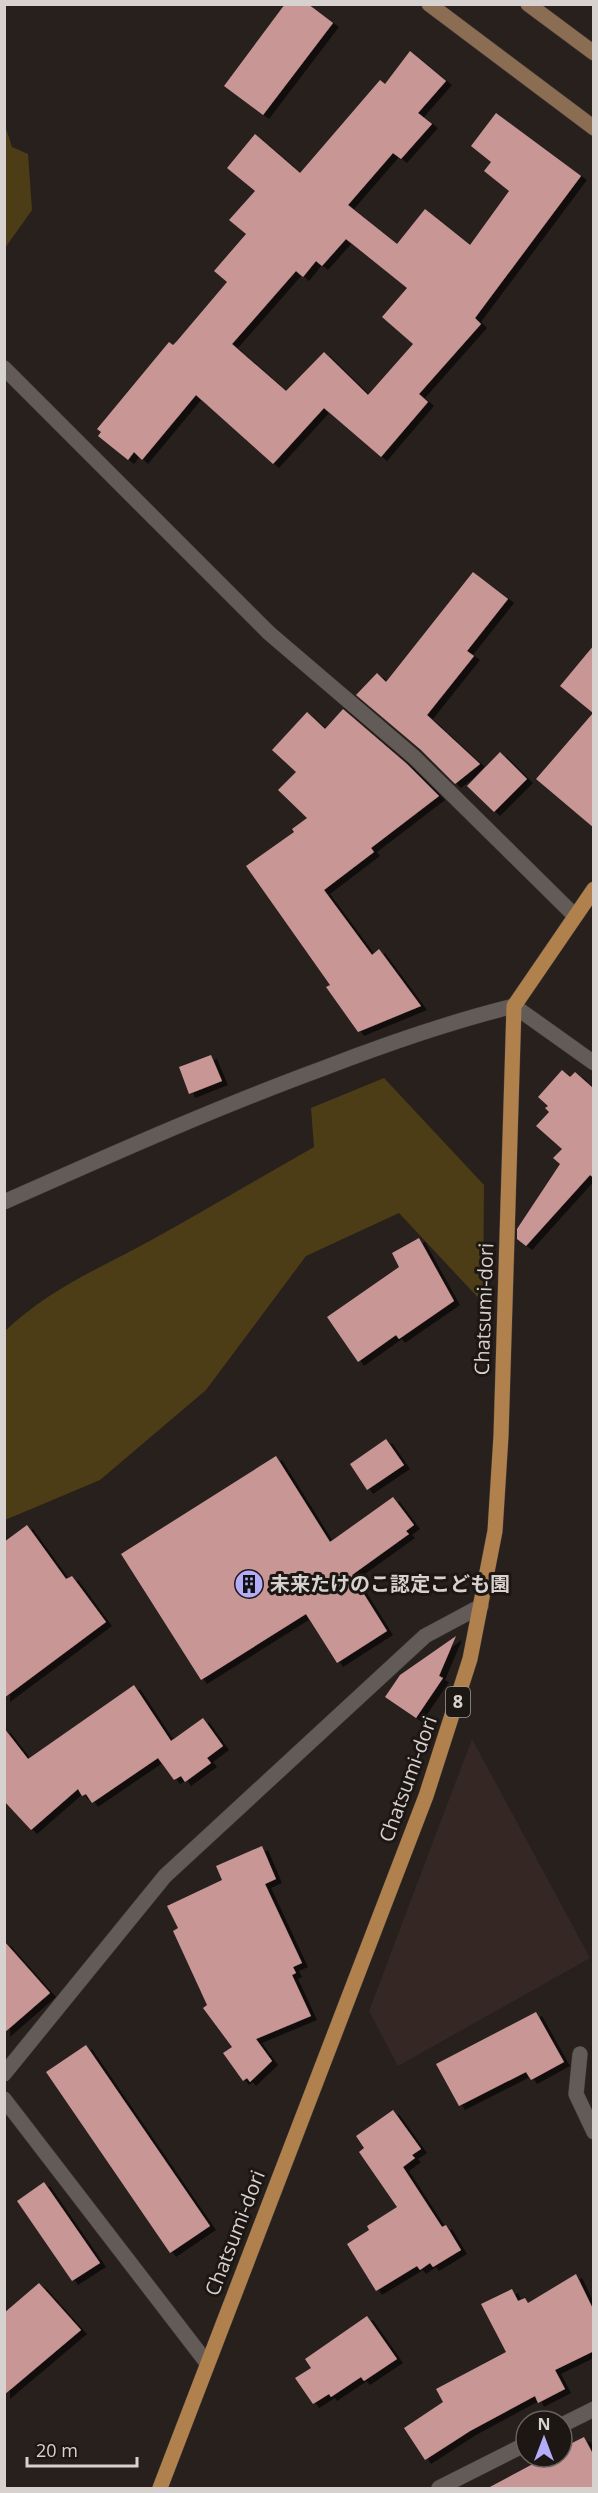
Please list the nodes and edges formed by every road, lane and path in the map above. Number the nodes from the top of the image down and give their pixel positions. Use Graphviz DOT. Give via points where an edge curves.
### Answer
graph roads {
  1 [pos="429,4"];
  2 [pos="528,4"];
  3 [pos="594,53"];
  4 [pos="594,128"];
  5 [pos="4,368"];
  6 [pos="594,889"];
  7 [pos="574,915"];
  8 [pos="514,1006"];
  9 [pos="594,1063"];
  10 [pos="4,1202"];
  11 [pos="481,1606"];
  12 [pos="580,2054"];
  13 [pos="4,2074"];
  14 [pos="4,2098"];
  15 [pos="594,2132"];
  16 [pos="207,2363"];
  17 [pos="594,2409"];
  18 [pos="574,2419"];
  19 [pos="514,2450"];
  20 [pos="160,2488"];
  21 [pos="439,2488"];
  1 -- 4 [label="main road"];
  2 -- 3 [label="main road"];
  5 -- 7 [label="street" via="269,633 414,757"];
  6 -- 7 [label="main road"];
  7 -- 8 [label="main road"];
  8 -- 9 [label="street"];
  8 -- 10 [label="street" via="393,1042 237,1100"];
  8 -- 11 [label="main road, Chatsumi-dori / 8" via="501,1436 495,1531"];
  11 -- 13 [label="street" via="425,1636 165,1876"];
  11 -- 16 [label="main road, Chatsumi-dori / 8" via="470,1659 426,1796"];
  12 -- 15 [label="street" via="576,2094"];
  14 -- 16 [label="street"];
  16 -- 20 [label="main road, Chatsumi-dori / 8"];
  17 -- 18 [label="street"];
  19 -- 21 [label="street"];
}
